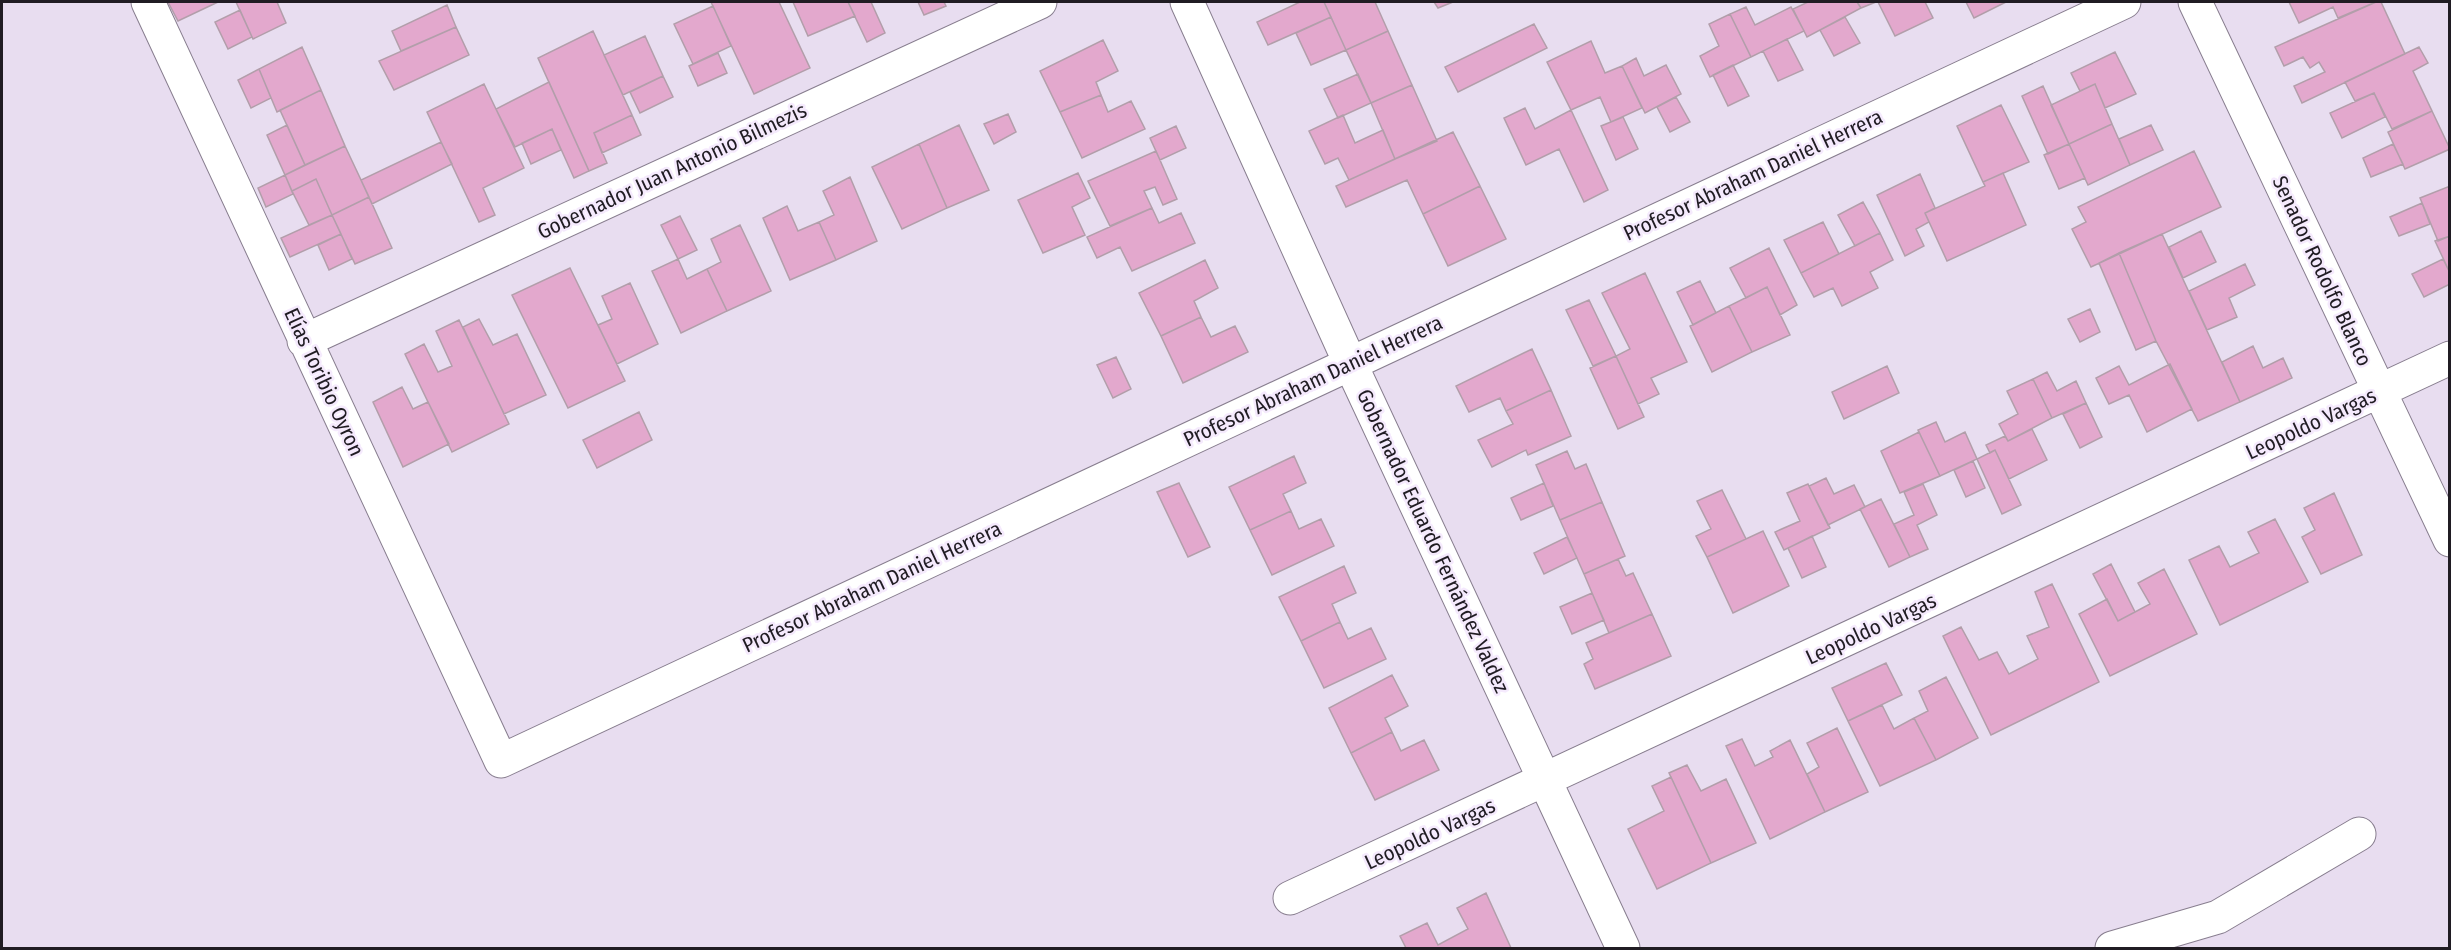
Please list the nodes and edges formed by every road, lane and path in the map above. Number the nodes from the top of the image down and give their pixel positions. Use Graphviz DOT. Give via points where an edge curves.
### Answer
graph roads {
  1 [pos="148,2"];
  2 [pos="1040,2"];
  3 [pos="1187,2"];
  4 [pos="2124,2"];
  5 [pos="2195,2"];
  6 [pos="304,341"];
  7 [pos="2450,358"];
  8 [pos="1350,363"];
  9 [pos="2378,392"];
  10 [pos="2450,540"];
  11 [pos="501,760"];
  12 [pos="1545,782"];
  13 [pos="2359,834"];
  14 [pos="1290,898"];
  15 [pos="1623,948"];
  16 [pos="2112,948"];
  1 -- 6 [label="street, Elías Toribio Oyron"];
  2 -- 6 [label="street, Gobernador Juan Antonio Bilmezis"];
  3 -- 8 [label="street, Gobernador Eduardo Fernández Valdez"];
  4 -- 8 [label="street, Profesor Abraham Daniel Herrera"];
  5 -- 9 [label="street, Senador Rodolfo Blanco"];
  6 -- 11 [label="street, Elías Toribio Oyron"];
  7 -- 9 [label="street, Leopoldo Vargas"];
  8 -- 11 [label="street, Profesor Abraham Daniel Herrera"];
  8 -- 12 [label="street, Gobernador Eduardo Fernández Valdez"];
  9 -- 10 [label="street, Senador Rodolfo Blanco"];
  9 -- 12 [label="street, Leopoldo Vargas"];
  12 -- 14 [label="street, Leopoldo Vargas"];
  12 -- 15 [label="street, Gobernador Eduardo Fernández Valdez"];
  13 -- 16 [label="street" via="2217,917"];
}
